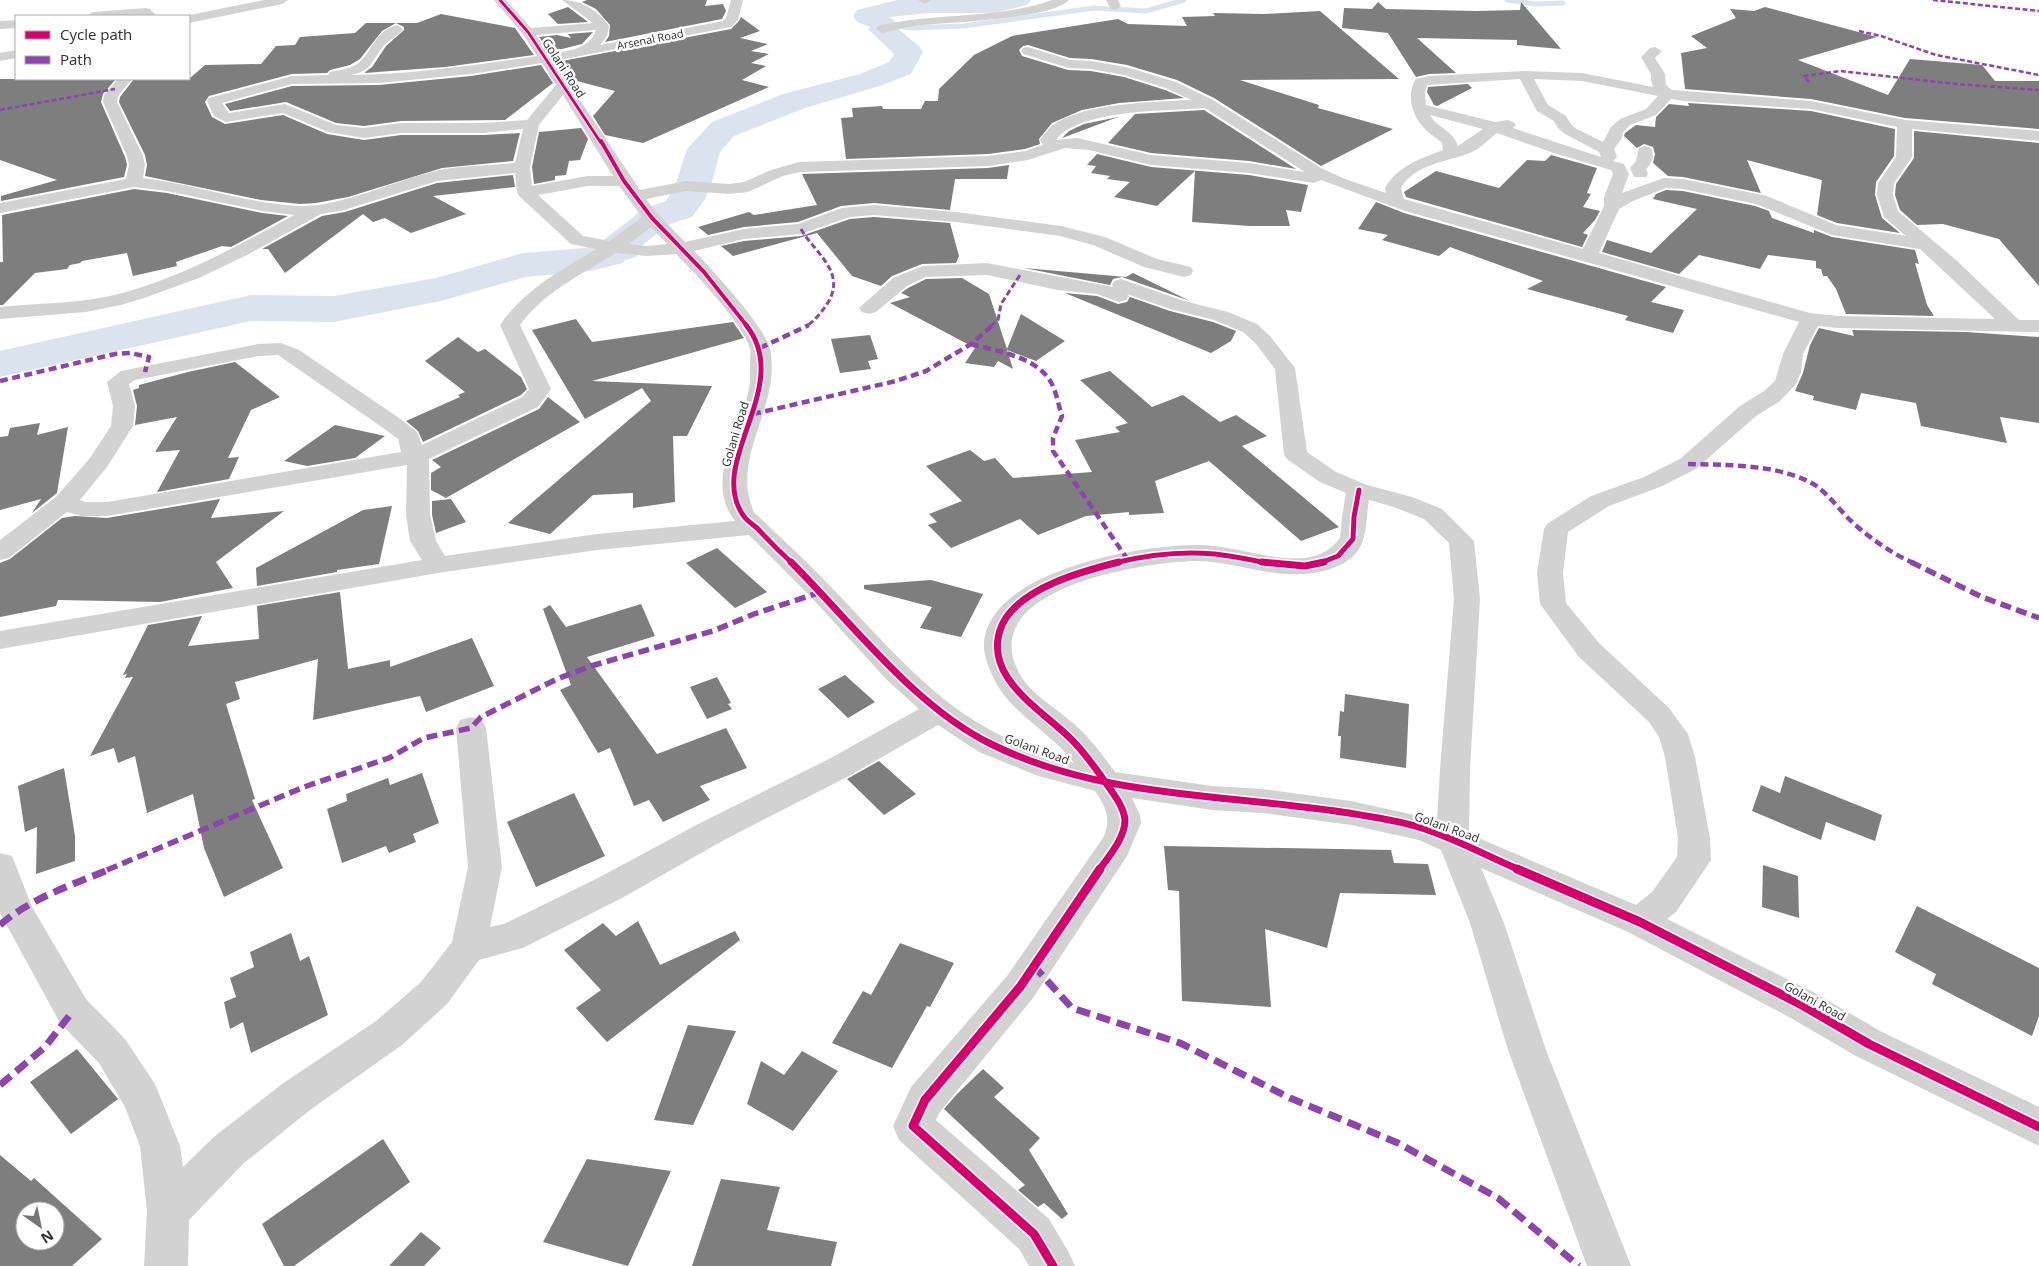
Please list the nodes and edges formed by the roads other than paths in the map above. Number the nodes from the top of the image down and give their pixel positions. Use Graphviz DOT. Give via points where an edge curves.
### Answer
graph roads {
  1 [pos="279,0"];
  2 [pos="500,0"];
  3 [pos="568,0"];
  4 [pos="737,0"];
  5 [pos="1063,0"];
  6 [pos="106,15"];
  7 [pos="150,15"];
  8 [pos="190,19"];
  9 [pos="15,24"];
  10 [pos="0,25"];
  11 [pos="603,26"];
  12 [pos="397,29"];
  13 [pos="882,29"];
  14 [pos="528,32"];
  15 [pos="1028,51"];
  16 [pos="1655,51"];
  17 [pos="15,54"];
  18 [pos="575,54"];
  19 [pos="0,57"];
  20 [pos="546,59"];
  21 [pos="1572,62"];
  22 [pos="1525,75"];
  23 [pos="1582,77"];
  24 [pos="318,78"];
  25 [pos="124,80"];
  26 [pos="564,86"];
  27 [pos="1668,94"];
  28 [pos="1208,103"];
  29 [pos="1421,108"];
  30 [pos="1542,108"];
  31 [pos="532,124"];
  32 [pos="1905,124"];
  33 [pos="1495,127"];
  34 [pos="2039,136"];
  35 [pos="1052,148"];
  36 [pos="1646,151"];
  37 [pos="1450,153"];
  38 [pos="1614,162"];
  39 [pos="522,167"];
  40 [pos="1639,172"];
  41 [pos="134,182"];
  42 [pos="1339,182"];
  43 [pos="525,192"];
  44 [pos="637,199"];
  45 [pos="1619,201"];
  46 [pos="1396,202"];
  47 [pos="0,208"];
  48 [pos="317,210"];
  49 [pos="1926,244"];
  50 [pos="612,247"];
  51 [pos="682,248"];
  52 [pos="1589,256"];
  53 [pos="1184,271"];
  54 [pos="869,308"];
  55 [pos="0,313"];
  56 [pos="1810,319"];
  57 [pos="2014,326"];
  58 [pos="2039,326"];
  59 [pos="417,456"];
  60 [pos="1359,490"];
  61 [pos="65,502"];
  62 [pos="753,527"];
  63 [pos="0,552"];
  64 [pos="438,565"];
  65 [pos="0,640"];
  66 [pos="939,711"];
  67 [pos="471,728"];
  68 [pos="1105,782"];
  69 [pos="1453,840"];
  70 [pos="0,866"];
  71 [pos="1640,922"];
  72 [pos="468,948"];
  73 [pos="2039,1127"];
  74 [pos="168,1211"];
  75 [pos="166,1266"];
  76 [pos="1053,1266"];
  77 [pos="1609,1266"];
  1 -- 8 [label="street"];
  2 -- 14 [label="street, Golani Road"];
  3 -- 11 [label="street"];
  4 -- 18 [label="street, Arsenal Road" via="732,20 727,24"];
  5 -- 13 [label="street" via="1004,17 927,21"];
  6 -- 7 [label="street" via="146,12"];
  9 -- 10 [label="street"];
  11 -- 14 [label="street"];
  11 -- 18 [label="street" via="602,34 594,44"];
  12 -- 24 [label="street" via="378,44 360,69"];
  14 -- 20 [label="street, Golani Road"];
  15 -- 28 [label="street" via="1069,64 1139,74"];
  16 -- 27 [label="street" via="1648,57 1658,74 1660,88"];
  17 -- 19 [label="street"];
  18 -- 20 [label="street, Arsenal Road"];
  20 -- 24 [label="street, Arsenal Road" via="413,77"];
  20 -- 26 [label="street, Golani Road"];
  21 -- 23 [label="street"];
  22 -- 23 [label="street"];
  22 -- 29 [label="street" via="1421,82 1418,93"];
  22 -- 30 [label="street"];
  23 -- 27 [label="street"];
  24 -- 31 [label="street" via="277,83 224,98 214,104 226,118 285,108 333,129 355,133 401,128 483,128"];
  25 -- 41 [label="street" via="111,95 110,102 135,156"];
  26 -- 31 [label="street"];
  26 -- 44 [label="street, Golani Road"];
  27 -- 32 [label="street" via="1810,105"];
  27 -- 38 [label="street" via="1651,112 1625,122 1616,130"];
  28 -- 35 [label="street" via="1082,117 1049,135"];
  28 -- 42 [label="street" via="1294,160"];
  29 -- 33 [label="street"];
  29 -- 37 [label="street" via="1430,125 1450,144"];
  30 -- 33 [label="street"];
  30 -- 38 [label="street" via="1561,120 1570,131 1590,141 1594,153"];
  31 -- 39 [label="street"];
  32 -- 34 [label="street"];
  32 -- 49 [label="street" via="1904,157 1886,182 1885,195 1890,213"];
  33 -- 37 [label="street" via="1468,148"];
  33 -- 38 [label="street" via="1563,151"];
  35 -- 42 [label="street" via="1064,143 1089,145 1151,160 1250,168"];
  35 -- 44 [label="street" via="1013,158 988,160 799,167 748,187 686,186"];
  36 -- 40 [label="street"];
  37 -- 46 [label="street" via="1401,176 1394,188"];
  38 -- 40 [label="street"];
  38 -- 45 [label="street" via="1612,197"];
  39 -- 43 [label="street"];
  39 -- 48 [label="street" via="435,176"];
  40 -- 45 [label="street" via="1641,176"];
  41 -- 47 [label="street"];
  41 -- 48 [label="street" via="256,205"];
  42 -- 46 [label="street"];
  43 -- 44 [label="street" via="588,181"];
  43 -- 50 [label="street" via="577,240"];
  44 -- 50 [label="street"];
  44 -- 51 [label="street, Golani Road"];
  45 -- 49 [label="street" via="1664,182 1683,184 1761,200 1832,230"];
  45 -- 52 [label="street"];
  46 -- 52 [label="street"];
  48 -- 55 [label="street" via="193,275 151,290 112,301"];
  49 -- 57 [label="street"];
  50 -- 51 [label="street" via="648,251"];
  50 -- 59 [label="street" via="539,293 520,309 510,325 534,370 540,390 537,395 514,412"];
  51 -- 53 [label="street" via="744,234 801,230 848,212 874,210 956,217 1079,235 1152,263"];
  51 -- 62 [label="street, Golani Road" via="738,313 760,348 759,394 734,479 736,501"];
  52 -- 56 [label="street"];
  54 -- 60 [label="street" via="904,280 918,274 987,269 1058,284 1120,291 1221,316 1250,328 1285,368 1296,455 1328,477"];
  56 -- 57 [label="street" via="1867,324"];
  56 -- 71 [label="street" via="1785,384 1772,396 1748,411 1688,464 1652,482 1600,501 1556,529 1550,573 1553,604 1589,650 1659,714 1673,734 1680,757 1694,838 1694,860 1664,902"];
  57 -- 58 [label="street"];
  59 -- 61 [label="street" via="107,509 81,509"];
  59 -- 61 [label="street" via="411,450 409,437 394,424 292,354 281,349 258,350 122,378 118,386 124,406 122,426 99,462"];
  59 -- 64 [label="street" via="418,515 423,541"];
  60 -- 68 [label="street" via="1353,539 1339,555 1311,566 1198,553 1128,560 1078,573 1043,589 1022,601 1005,618 997,638 1000,663 1013,687 1078,746"];
  60 -- 69 [label="street" via="1434,514 1461,541 1467,599"];
  61 -- 63 [label="street"];
  62 -- 64 [label="street" via="598,542"];
  62 -- 66 [label="street, Golani Road" via="821,592 897,673"];
  64 -- 65 [label="street"];
  66 -- 68 [label="street, Golani Road" via="990,744 1049,768"];
  66 -- 72 [label="street" via="610,888 511,937"];
  67 -- 72 [label="street" via="485,867"];
  68 -- 69 [label="street, Golani Road" via="1351,813 1416,826"];
  68 -- 76 [label="street" via="1124,815 1124,830 1115,847 1020,987 925,1100 913,1126 1034,1234"];
  69 -- 71 [label="street, Golani Road"];
  69 -- 77 [label="street" via="1487,923 1526,1050"];
  70 -- 74 [label="street" via="16,911 73,1011 112,1051 141,1096 160,1146"];
  71 -- 73 [label="street, Golani Road" via="1794,1001 1869,1044"];
  72 -- 74 [label="street" via="428,999 389,1033 296,1097 228,1150"];
  74 -- 75 [label="street"];
}
